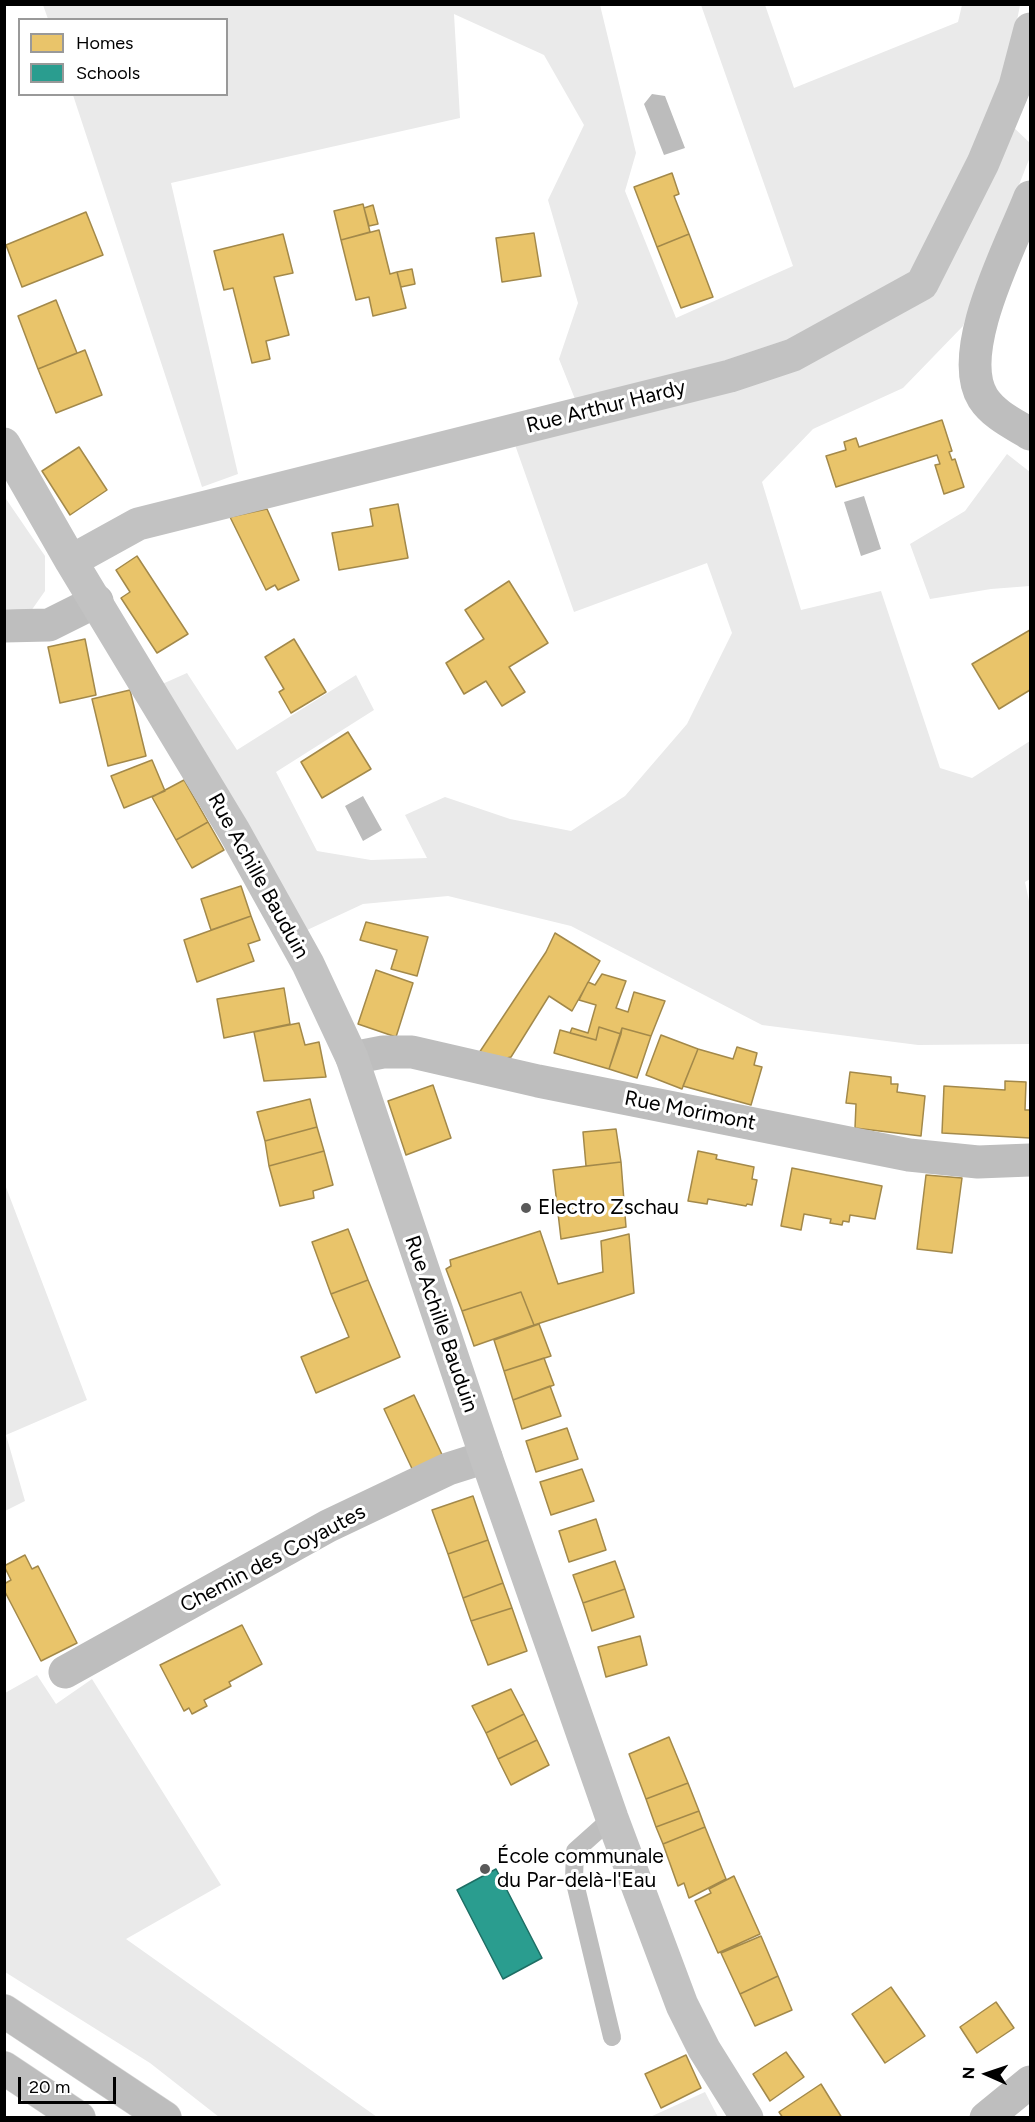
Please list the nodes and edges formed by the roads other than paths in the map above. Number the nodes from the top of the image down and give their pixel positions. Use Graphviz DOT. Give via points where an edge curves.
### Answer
graph roads {
  1 [pos="1030,29"];
  2 [pos="1023,93"];
  3 [pos="1030,197"];
  4 [pos="1030,434"];
  5 [pos="4,444"];
  6 [pos="71,561"];
  7 [pos="97,601"];
  8 [pos="4,626"];
  9 [pos="352,1058"];
  10 [pos="1030,1160"];
  11 [pos="486,1457"];
  12 [pos="66,1672"];
  13 [pos="612,1818"];
  14 [pos="4,2011"];
  15 [pos="612,2037"];
  16 [pos="4,2068"];
  17 [pos="1030,2082"];
  18 [pos="79,2118"];
  19 [pos="165,2118"];
  20 [pos="747,2118"];
  21 [pos="986,2118"];
  1 -- 2 [label="street, Rue Arthur Hardy"];
  2 -- 6 [label="street, Rue Arthur Hardy" via="922,284 792,355 730,376 138,524"];
  3 -- 4 [label="street" via="981,320 974,372 992,409"];
  5 -- 6 [label="street, Rue Achille Bauduin"];
  6 -- 7 [label="street, Rue Achille Bauduin"];
  7 -- 8 [label="street" via="49,625"];
  7 -- 9 [label="street, Rue Achille Bauduin" via="240,841 308,964"];
  9 -- 10 [label="street, Rue Morimont" via="412,1052 909,1155 978,1162"];
  9 -- 11 [label="street, Rue Achille Bauduin"];
  11 -- 12 [label="street, Chemin des Coyautes" via="448,1469 328,1526"];
  11 -- 13 [label="street, Rue Achille Bauduin"];
  13 -- 15 [label="lane" via="575,1851 574,1879"];
  13 -- 20 [label="street, Rue Achille Bauduin" via="682,2005"];
  14 -- 19 [label="highway"];
  16 -- 18 [label="highway"];
  17 -- 21 [label="street"];
}
